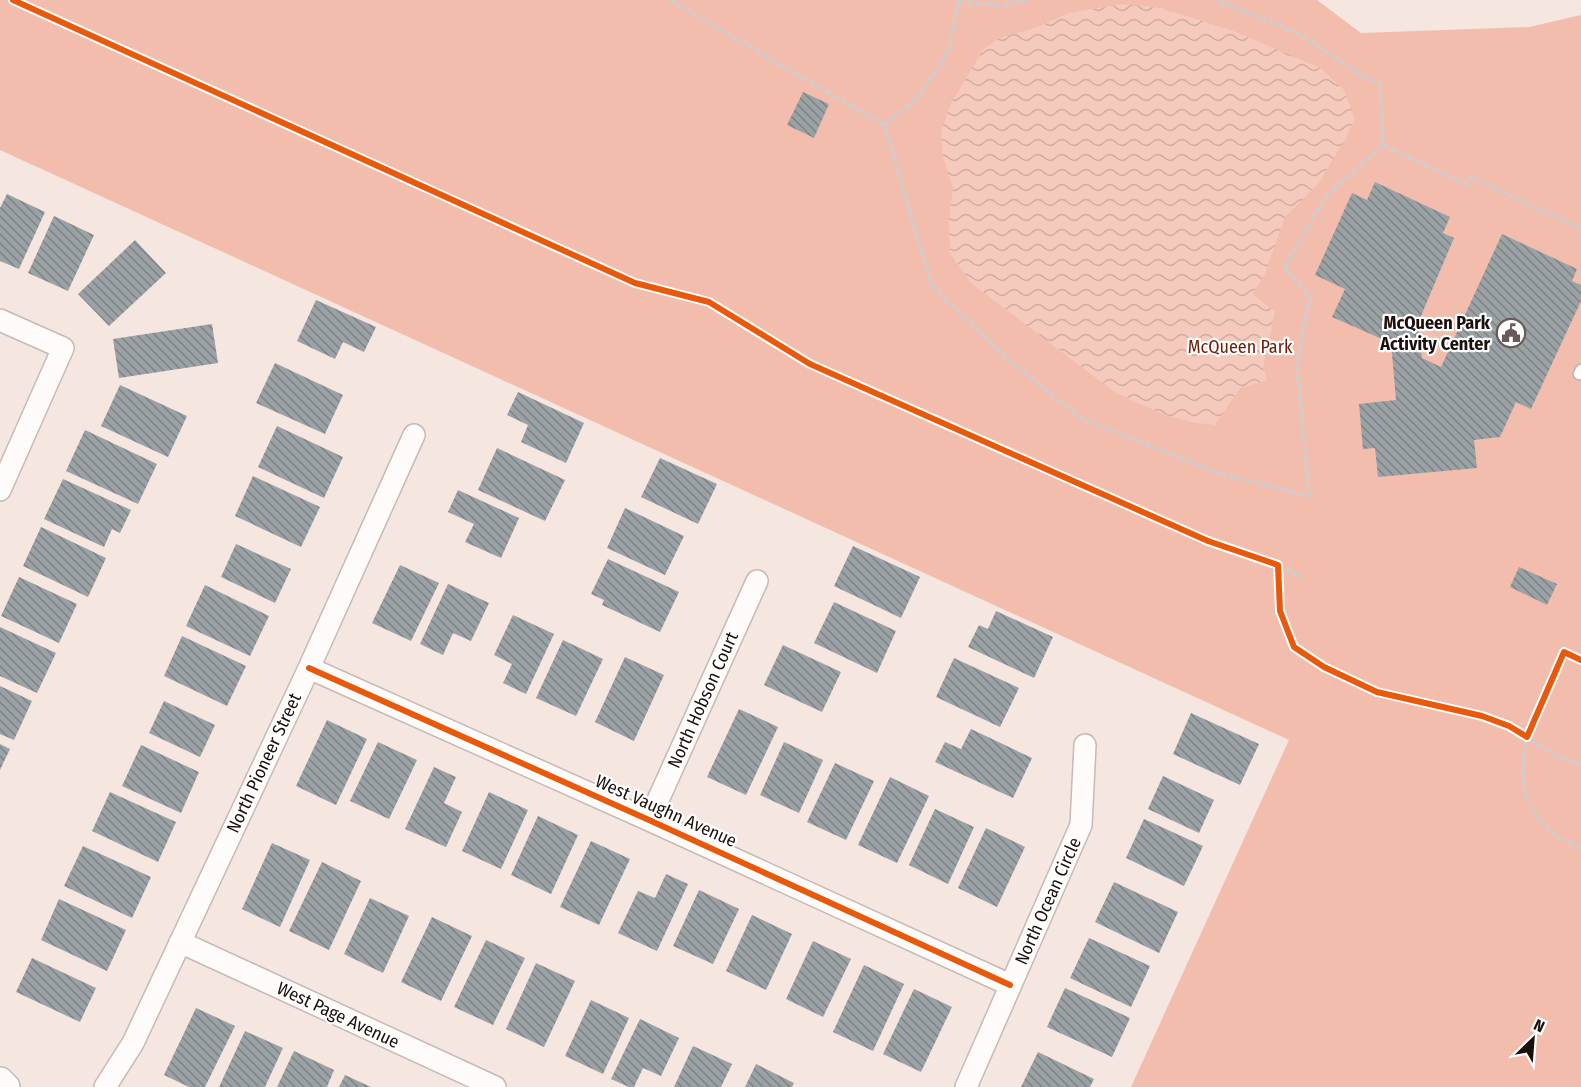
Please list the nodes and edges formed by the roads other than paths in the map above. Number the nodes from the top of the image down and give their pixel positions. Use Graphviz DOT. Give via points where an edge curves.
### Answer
graph roads {
  1 [pos="0,320"];
  2 [pos="414,435"];
  3 [pos="0,490"];
  4 [pos="757,581"];
  5 [pos="309,668"];
  6 [pos="1084,745"];
  7 [pos="649,820"];
  8 [pos="180,942"];
  9 [pos="1010,985"];
  10 [pos="0,1081"];
  11 [pos="6,1087"];
  12 [pos="105,1087"];
  13 [pos="495,1087"];
  14 [pos="966,1087"];
  1 -- 3 [label="street" via="63,348"];
  2 -- 5 [label="street, North Pioneer Street"];
  4 -- 7 [label="street, North Hobson Court"];
  5 -- 7 [label="street, West Vaughn Avenue"];
  5 -- 8 [label="street, North Pioneer Street"];
  6 -- 9 [label="street, North Ocean Circle" via="1081,825"];
  7 -- 9 [label="street, West Vaughn Avenue"];
  8 -- 12 [label="street, North Pioneer Street" via="133,1044"];
  8 -- 13 [label="street, West Page Avenue"];
  9 -- 14 [label="street, North Ocean Circle"];
  10 -- 11 [label="street"];
}
